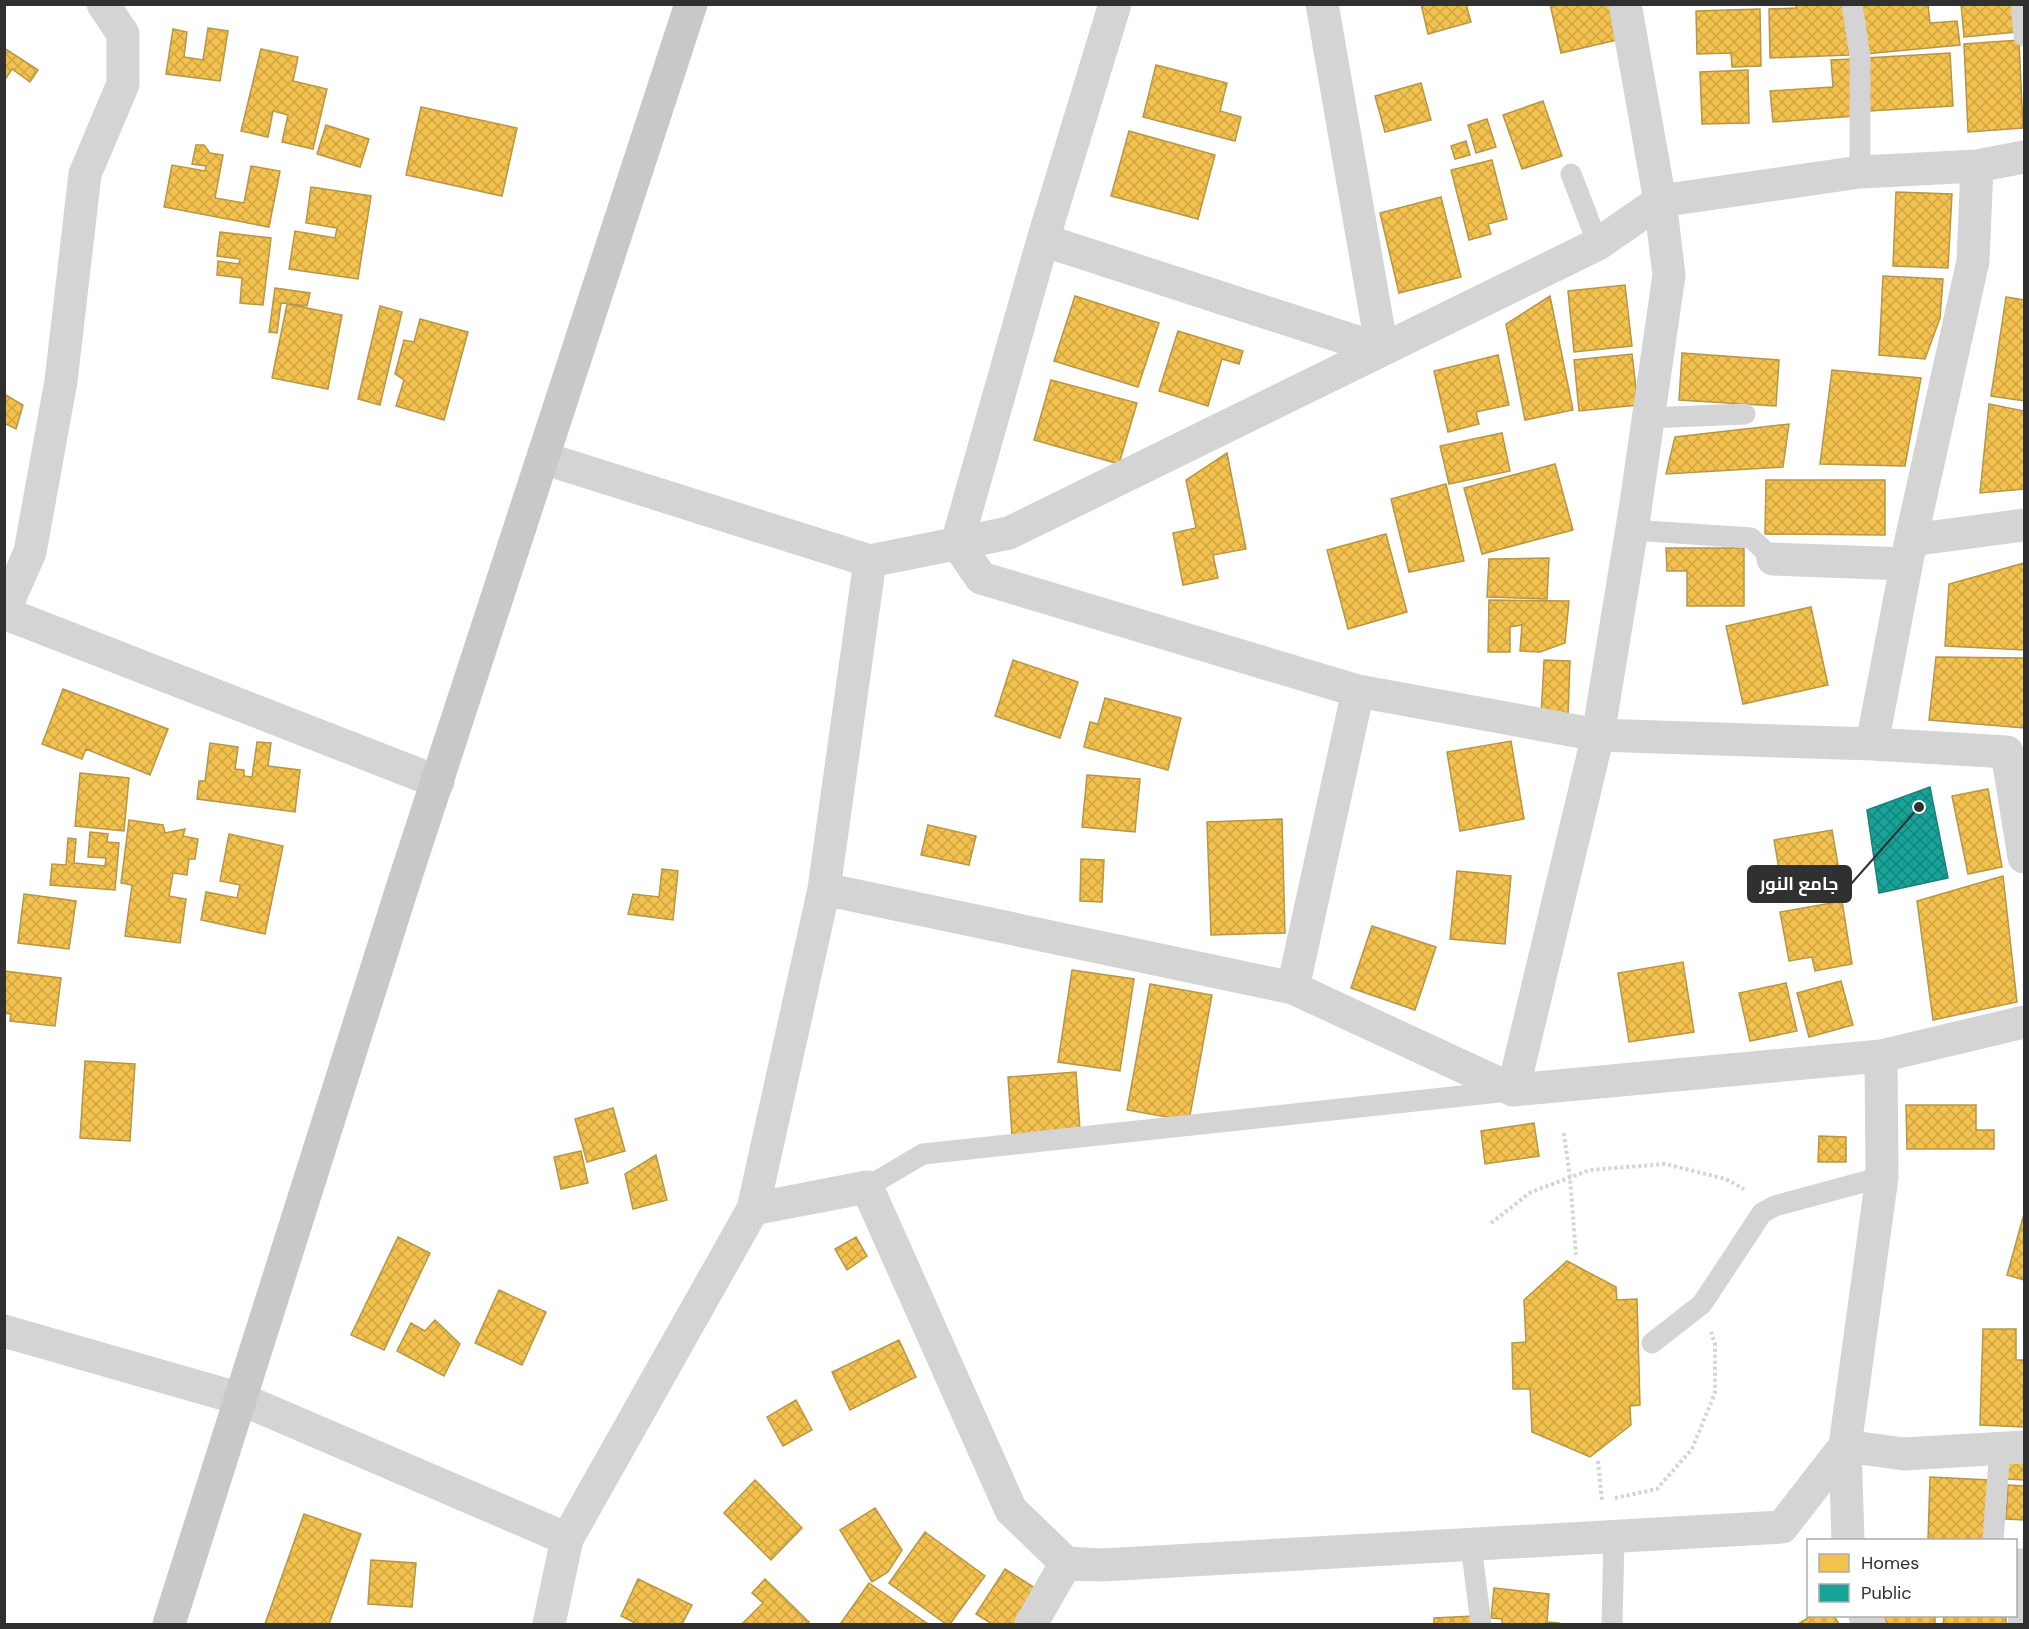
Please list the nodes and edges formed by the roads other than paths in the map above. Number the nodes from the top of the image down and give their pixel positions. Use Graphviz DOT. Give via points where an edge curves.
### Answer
graph roads {
  1 [pos="103,4"];
  2 [pos="691,4"];
  3 [pos="1115,4"];
  4 [pos="1322,4"];
  5 [pos="1852,4"];
  6 [pos="2021,4"];
  7 [pos="1630,5"];
  8 [pos="2025,36"];
  9 [pos="2025,157"];
  10 [pos="1977,166"];
  11 [pos="1860,172"];
  12 [pos="1571,174"];
  13 [pos="1660,201"];
  14 [pos="1043,240"];
  15 [pos="1598,244"];
  16 [pos="1382,350"];
  17 [pos="1745,414"];
  18 [pos="1648,418"];
  19 [pos="543,458"];
  20 [pos="2025,525"];
  21 [pos="1631,530"];
  22 [pos="957,543"];
  23 [pos="1908,552"];
  24 [pos="1773,559"];
  25 [pos="870,561"];
  26 [pos="4,612"];
  27 [pos="1358,690"];
  28 [pos="1598,735"];
  29 [pos="1872,744"];
  30 [pos="2017,764"];
  31 [pos="438,782"];
  32 [pos="2024,844"];
  33 [pos="824,889"];
  34 [pos="1293,988"];
  35 [pos="2025,1022"];
  36 [pos="1881,1056"];
  37 [pos="1513,1090"];
  38 [pos="1882,1177"];
  39 [pos="867,1187"];
  40 [pos="753,1209"];
  41 [pos="4,1330"];
  42 [pos="1652,1343"];
  43 [pos="241,1399"];
  44 [pos="1845,1446"];
  45 [pos="2012,1448"];
  46 [pos="1614,1537"];
  47 [pos="567,1539"];
  48 [pos="1848,1539"];
  49 [pos="1993,1539"];
  50 [pos="1471,1545"];
  51 [pos="2017,1559"];
  52 [pos="1066,1563"];
  53 [pos="169,1624"];
  54 [pos="549,1624"];
  55 [pos="1031,1624"];
  56 [pos="1480,1624"];
  57 [pos="1612,1624"];
  58 [pos="2018,1624"];
  1 -- 26 [label="street" via="123,34 123,84 85,174 61,381 30,552"];
  2 -- 19 [label="main road"];
  3 -- 14 [label="street"];
  4 -- 16 [label="street"];
  5 -- 11 [label="lane" via="1860,57"];
  6 -- 8 [label="lane"];
  7 -- 13 [label="street"];
  9 -- 10 [label="street"];
  10 -- 11 [label="street"];
  10 -- 23 [label="street" via="1973,261"];
  11 -- 13 [label="street"];
  12 -- 15 [label="lane"];
  13 -- 15 [label="street"];
  13 -- 18 [label="street" via="1669,275"];
  14 -- 16 [label="street"];
  14 -- 22 [label="street"];
  15 -- 16 [label="street"];
  16 -- 22 [label="street" via="1009,533"];
  17 -- 18 [label="lane"];
  18 -- 21 [label="street"];
  19 -- 25 [label="street"];
  19 -- 31 [label="main road"];
  20 -- 23 [label="street"];
  21 -- 24 [label="lane" via="1751,538"];
  21 -- 28 [label="street"];
  22 -- 25 [label="street"];
  22 -- 27 [label="street" via="981,578"];
  23 -- 24 [label="street"];
  23 -- 29 [label="street"];
  25 -- 33 [label="street"];
  26 -- 31 [label="street"];
  27 -- 28 [label="street"];
  27 -- 34 [label="street"];
  28 -- 29 [label="street"];
  28 -- 37 [label="street"];
  29 -- 30 [label="street" via="2007,752"];
  30 -- 32 [label="street"];
  31 -- 43 [label="main road"];
  33 -- 34 [label="street"];
  33 -- 40 [label="street"];
  34 -- 37 [label="street"];
  35 -- 36 [label="street"];
  36 -- 37 [label="street"];
  36 -- 38 [label="street"];
  37 -- 39 [label="lane" via="922,1154"];
  38 -- 42 [label="lane" via="1762,1213 1702,1304"];
  38 -- 44 [label="street"];
  39 -- 40 [label="street"];
  39 -- 52 [label="street" via="1011,1510"];
  40 -- 47 [label="street"];
  41 -- 43 [label="street"];
  43 -- 47 [label="street"];
  43 -- 53 [label="main road"];
  44 -- 45 [label="street" via="1904,1454"];
  44 -- 46 [label="street" via="1782,1527"];
  44 -- 48 [label="street"];
  45 -- 49 [label="lane"];
  46 -- 50 [label="street"];
  46 -- 57 [label="lane"];
  47 -- 54 [label="street"];
  50 -- 52 [label="street" via="1102,1565"];
  50 -- 56 [label="lane"];
  51 -- 58 [label="lane" via="2022,1560"];
  52 -- 55 [label="street"];
}
